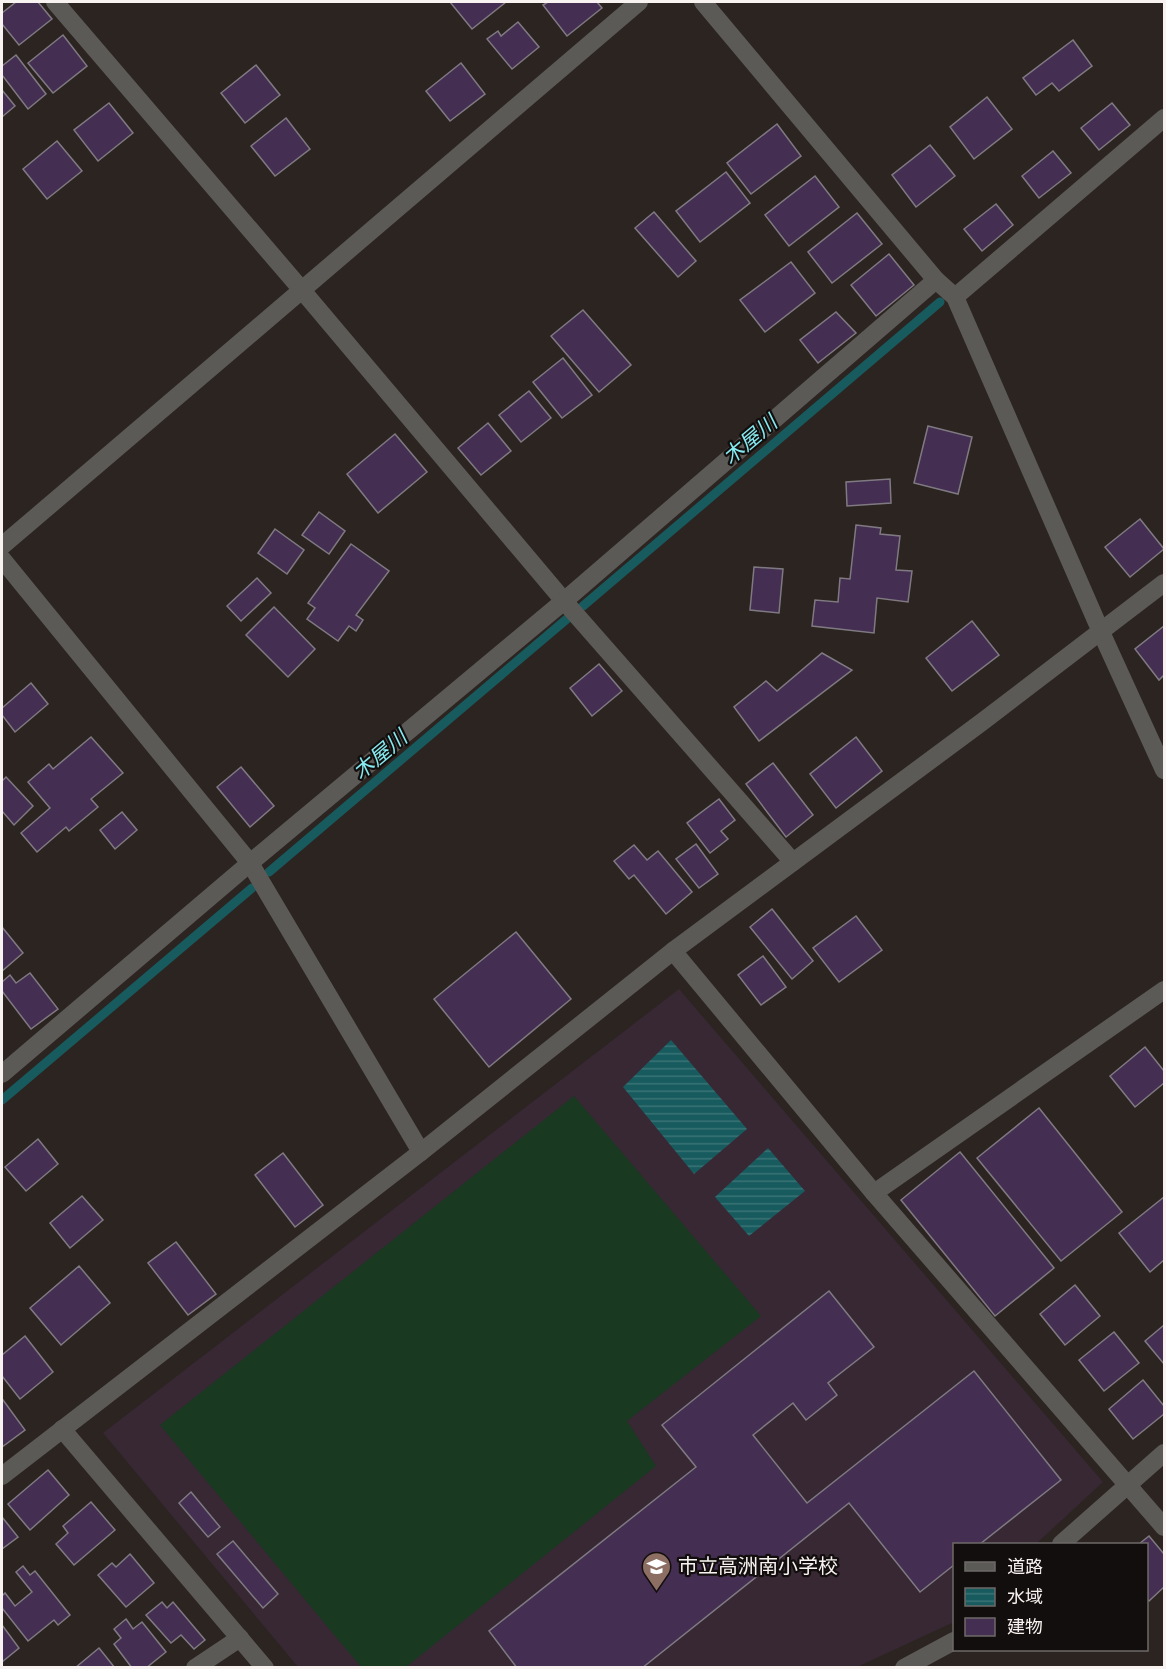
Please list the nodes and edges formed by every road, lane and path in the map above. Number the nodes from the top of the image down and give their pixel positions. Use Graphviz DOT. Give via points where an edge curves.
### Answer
graph roads {
  1 [pos="55,2"];
  2 [pos="639,2"];
  3 [pos="702,2"];
  4 [pos="1164,118"];
  5 [pos="936,280"];
  6 [pos="301,289"];
  7 [pos="955,297"];
  8 [pos="2,546"];
  9 [pos="2,559"];
  10 [pos="1164,583"];
  11 [pos="564,601"];
  12 [pos="1101,632"];
  13 [pos="1164,770"];
  14 [pos="793,862"];
  15 [pos="250,863"];
  16 [pos="673,951"];
  17 [pos="1164,990"];
  18 [pos="2,1074"];
  19 [pos="421,1152"];
  20 [pos="873,1193"];
  21 [pos="62,1429"];
  22 [pos="1164,1452"];
  23 [pos="2,1476"];
  24 [pos="1128,1484"];
  25 [pos="1164,1527"];
  26 [pos="1063,1543"];
  27 [pos="240,1638"];
  28 [pos="953,1642"];
  29 [pos="195,1668"];
  30 [pos="265,1668"];
  31 [pos="904,1668"];
  1 -- 6 [label="street"];
  2 -- 6 [label="street"];
  3 -- 5 [label="street"];
  4 -- 7 [label="street"];
  5 -- 7 [label="street"];
  5 -- 11 [label="street"];
  6 -- 8 [label="street"];
  6 -- 11 [label="street"];
  7 -- 12 [label="street"];
  9 -- 15 [label="street"];
  10 -- 12 [label="street"];
  11 -- 14 [label="street"];
  11 -- 15 [label="street"];
  12 -- 13 [label="street"];
  12 -- 14 [label="street"];
  14 -- 16 [label="street"];
  15 -- 18 [label="street"];
  15 -- 19 [label="street"];
  16 -- 19 [label="street"];
  16 -- 20 [label="street"];
  17 -- 20 [label="street"];
  19 -- 21 [label="street"];
  20 -- 24 [label="street"];
  21 -- 23 [label="street"];
  21 -- 27 [label="street"];
  22 -- 24 [label="street"];
  24 -- 25 [label="street"];
  24 -- 26 [label="street"];
  27 -- 29 [label="street"];
  27 -- 30 [label="street"];
  28 -- 31 [label="street"];
}
